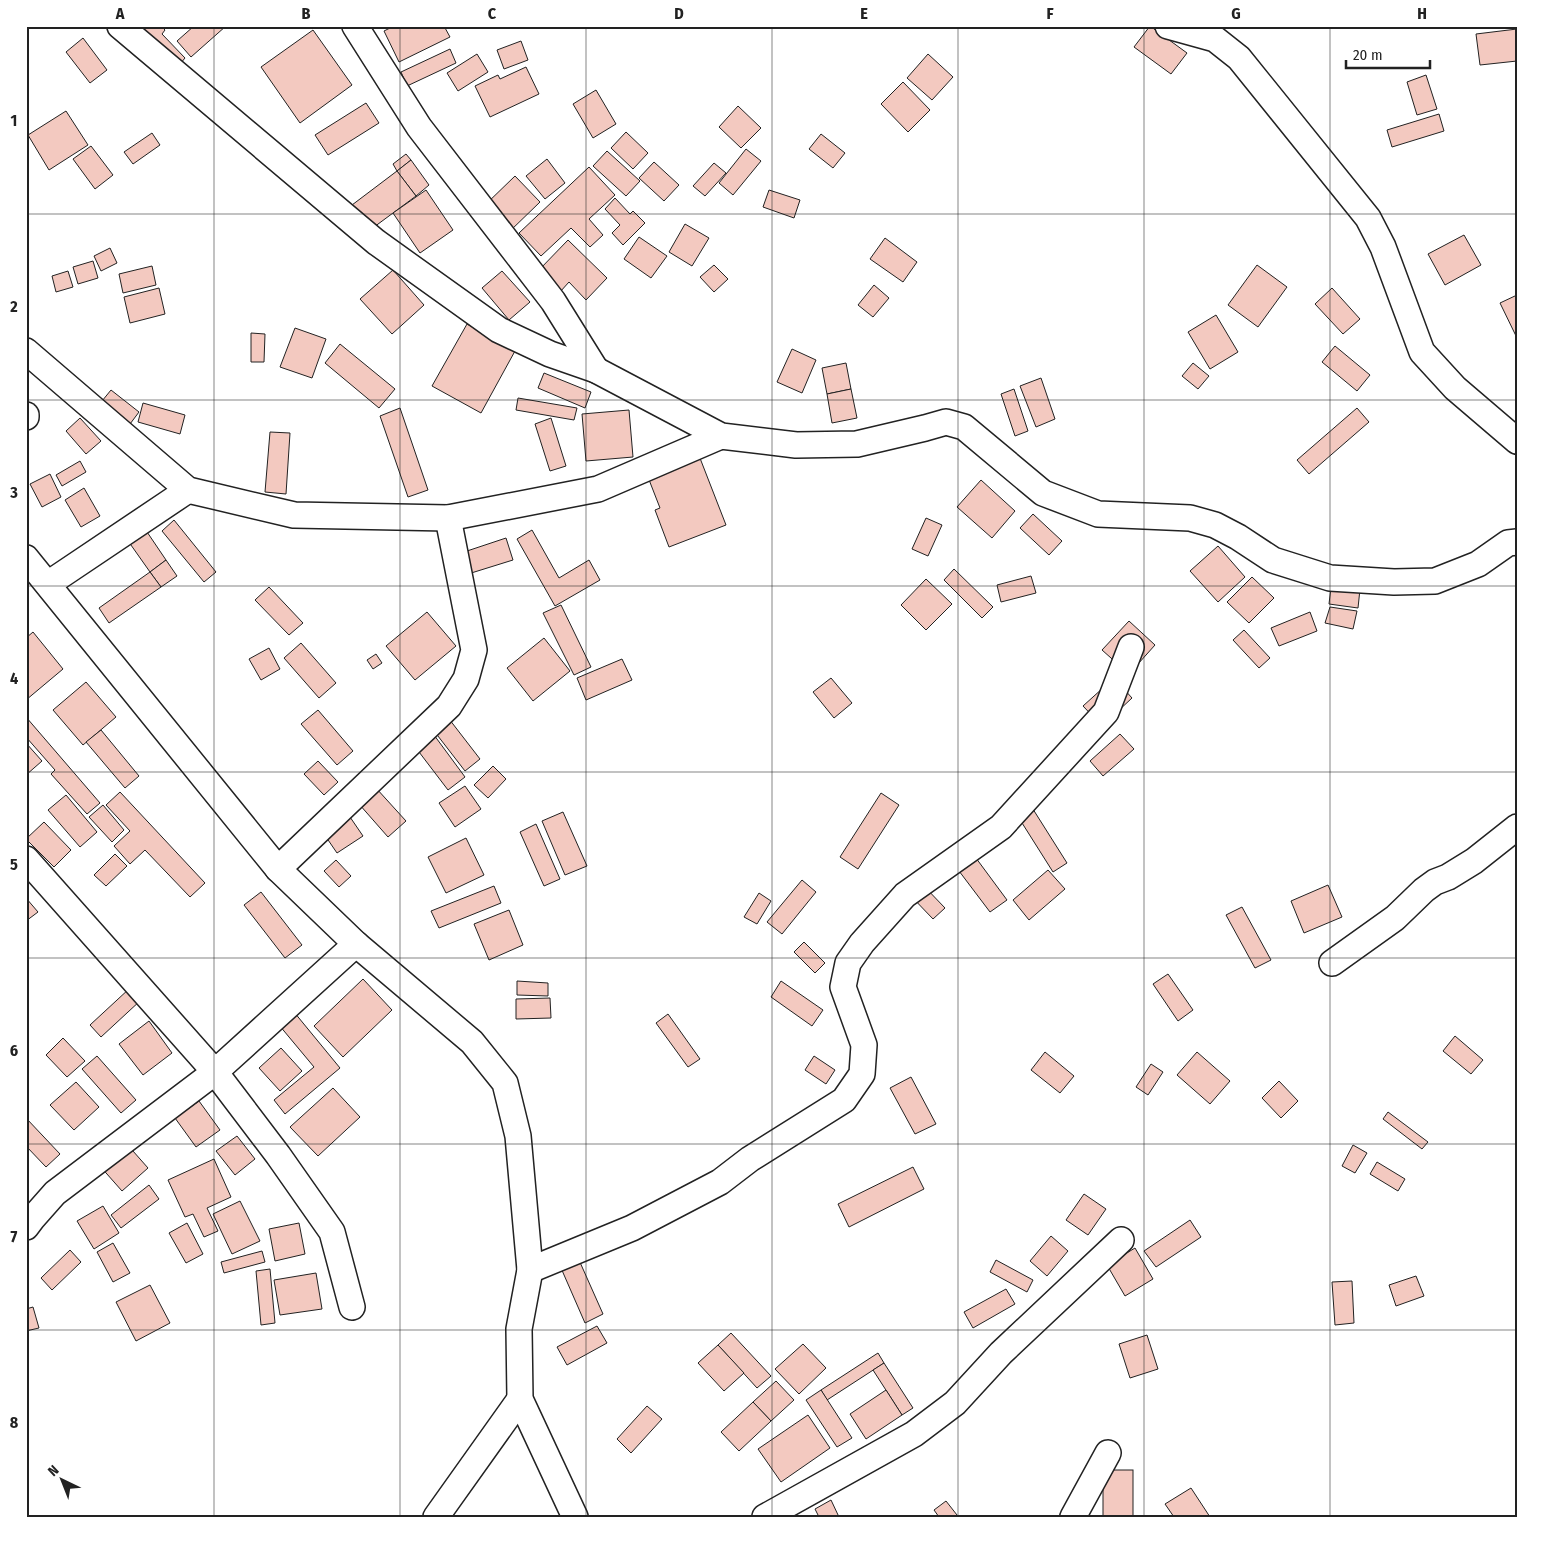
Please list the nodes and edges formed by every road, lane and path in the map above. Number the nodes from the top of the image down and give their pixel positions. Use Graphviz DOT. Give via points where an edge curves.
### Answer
graph roads {
  1 [pos="120,26"];
  2 [pos="355,26"];
  3 [pos="1168,26"];
  4 [pos="26,351"];
  5 [pos="596,370"];
  6 [pos="721,436"];
  7 [pos="1517,441"];
  8 [pos="188,490"];
  9 [pos="448,518"];
  10 [pos="1517,542"];
  11 [pos="26,558"];
  12 [pos="48,584"];
  13 [pos="1131,647"];
  14 [pos="1517,827"];
  15 [pos="26,859"];
  16 [pos="278,869"];
  17 [pos="356,944"];
  18 [pos="1332,963"];
  19 [pos="215,1072"];
  20 [pos="26,1227"];
  21 [pos="1121,1240"];
  22 [pos="530,1270"];
  23 [pos="352,1307"];
  24 [pos="520,1399"];
  25 [pos="1108,1453"];
  26 [pos="436,1517"];
  27 [pos="575,1517"];
  28 [pos="765,1517"];
  29 [pos="1073,1517"];
  1 -- 5 [label="street" via="376,242 499,330 550,354"];
  2 -- 5 [label="street" via="418,128 552,301"];
  3 -- 7 [label="street" via="1215,40 1239,58 1368,218 1383,248 1422,352 1455,388"];
  4 -- 8 [label="street"];
  5 -- 6 [label="street"];
  6 -- 9 [label="street" via="598,489"];
  6 -- 10 [label="street" via="796,445 856,444 946,422 964,427 1043,493 1098,514 1190,518 1215,525 1274,560 1330,578 1394,582 1435,580 1478,564 1508,543"];
  8 -- 9 [label="street" via="294,515"];
  8 -- 12 [label="street"];
  9 -- 16 [label="street" via="474,650 466,679 449,706"];
  11 -- 12 [label="street"];
  12 -- 16 [label="street"];
  13 -- 22 [label="street" via="1106,712 1001,826 905,895 848,963 843,987 864,1045 862,1074 844,1100 750,1159 720,1182 632,1228"];
  14 -- 18 [label="street" via="1474,861 1434,882 1395,918"];
  15 -- 19 [label="street"];
  16 -- 17 [label="street"];
  17 -- 19 [label="street"];
  17 -- 22 [label="street" via="472,1042 505,1083 518,1136"];
  19 -- 20 [label="street" via="55,1192"];
  19 -- 23 [label="street" via="332,1232"];
  21 -- 28 [label="street" via="1001,1353 954,1403 914,1434"];
  22 -- 24 [label="street" via="519,1329"];
  24 -- 26 [label="street"];
  24 -- 27 [label="street"];
  25 -- 29 [label="street"];
}
